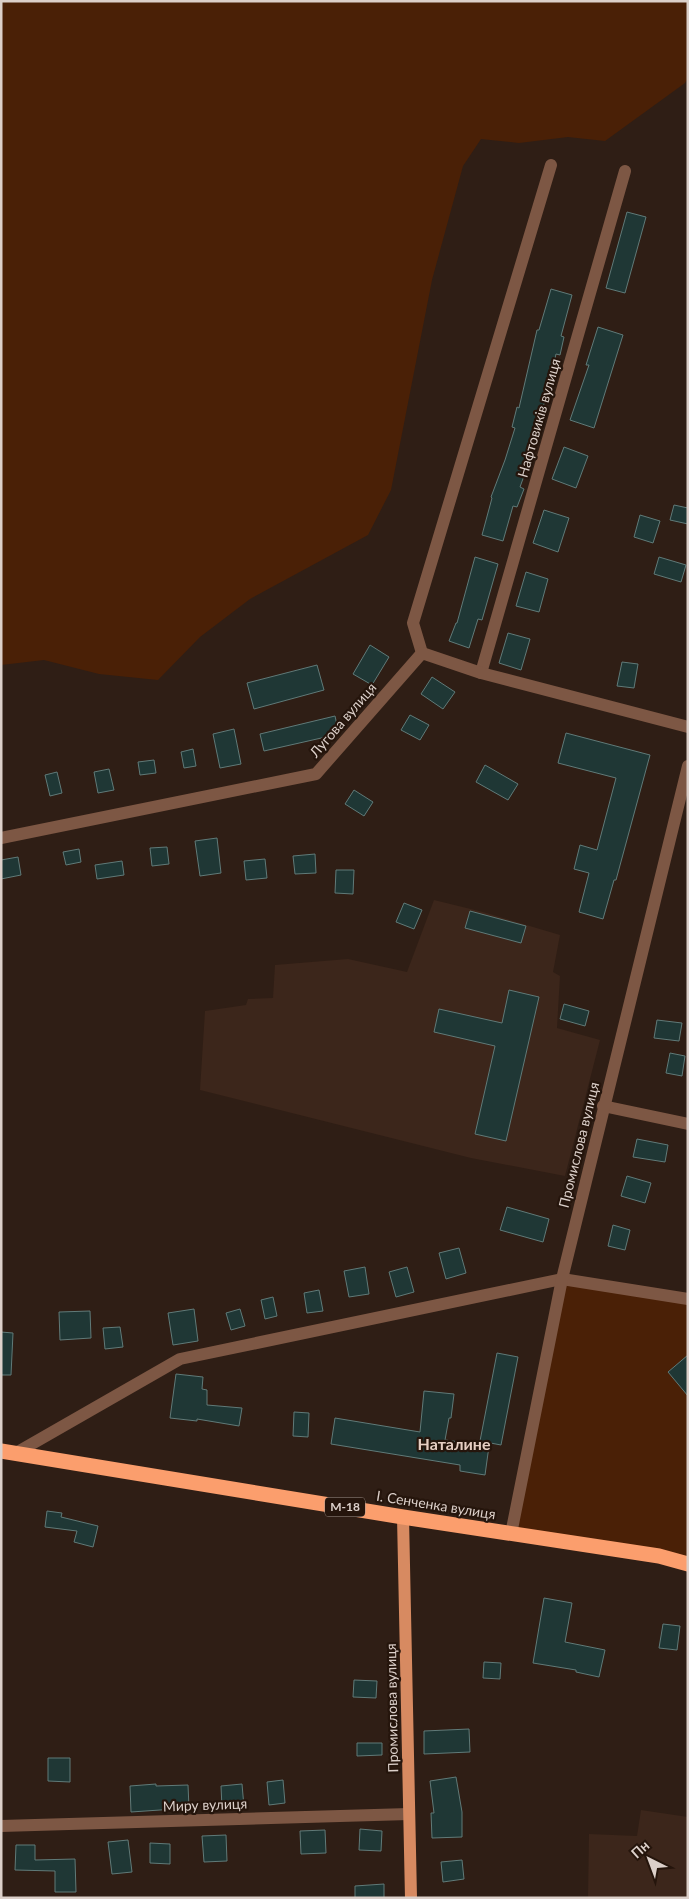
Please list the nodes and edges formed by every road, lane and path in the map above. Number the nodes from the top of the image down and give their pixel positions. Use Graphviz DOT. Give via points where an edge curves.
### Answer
graph roads {
  1 [pos="551,165"];
  2 [pos="625,171"];
  3 [pos="422,653"];
  4 [pos="481,673"];
  5 [pos="688,726"];
  6 [pos="688,766"];
  7 [pos="1,838"];
  8 [pos="603,1106"];
  9 [pos="688,1124"];
  10 [pos="562,1279"];
  11 [pos="688,1299"];
  12 [pos="8,1452"];
  13 [pos="403,1517"];
  14 [pos="511,1534"];
  15 [pos="688,1564"];
  16 [pos="409,1814"];
  17 [pos="1,1826"];
  18 [pos="411,1898"];
  1 -- 3 [label="street" via="412,623"];
  2 -- 4 [label="street, Нафтовиків вулиця"];
  3 -- 4 [label="street"];
  3 -- 7 [label="street, Лугова вулиця" via="316,774"];
  4 -- 5 [label="street"];
  6 -- 8 [label="street, Промислова вулиця"];
  8 -- 9 [label="street"];
  8 -- 10 [label="street, Промислова вулиця"];
  10 -- 11 [label="street"];
  10 -- 12 [label="street" via="180,1359"];
  10 -- 14 [label="street, Промислова вулиця"];
  12 -- 13 [label="highway, І. Сенченка вулиця / М-18"];
  13 -- 14 [label="highway, І. Сенченка вулиця / М-18"];
  13 -- 16 [label="main road, Промислова вулиця"];
  14 -- 15 [label="highway, І. Сенченка вулиця / М-18" via="660,1556"];
  16 -- 17 [label="street, Миру вулиця"];
  16 -- 18 [label="main road, Промислова вулиця"];
}
